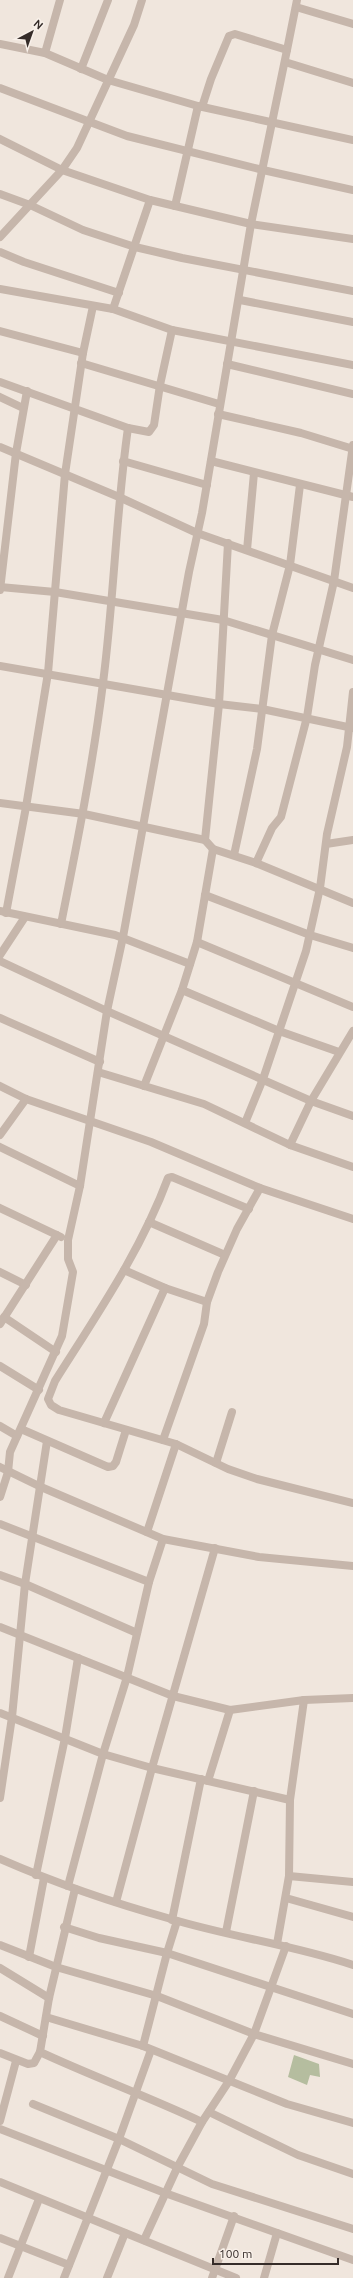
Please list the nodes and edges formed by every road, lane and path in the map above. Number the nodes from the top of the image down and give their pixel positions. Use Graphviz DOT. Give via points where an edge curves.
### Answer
graph roads {
  1 [pos="60,0"];
  2 [pos="108,0"];
  3 [pos="142,0"];
  4 [pos="296,3"];
  5 [pos="353,24"];
  6 [pos="0,44"];
  7 [pos="287,50"];
  8 [pos="45,53"];
  9 [pos="285,62"];
  10 [pos="81,69"];
  11 [pos="108,80"];
  12 [pos="353,82"];
  13 [pos="0,88"];
  14 [pos="200,106"];
  15 [pos="273,121"];
  16 [pos="89,122"];
  17 [pos="0,139"];
  18 [pos="353,140"];
  19 [pos="186,152"];
  20 [pos="62,170"];
  21 [pos="262,170"];
  22 [pos="353,190"];
  23 [pos="0,194"];
  24 [pos="150,200"];
  25 [pos="30,205"];
  26 [pos="175,206"];
  27 [pos="251,224"];
  28 [pos="0,237"];
  29 [pos="353,240"];
  30 [pos="135,247"];
  31 [pos="0,252"];
  32 [pos="244,271"];
  33 [pos="0,289"];
  34 [pos="353,290"];
  35 [pos="119,293"];
  36 [pos="240,300"];
  37 [pos="93,306"];
  38 [pos="113,309"];
  39 [pos="353,322"];
  40 [pos="172,330"];
  41 [pos="0,331"];
  42 [pos="231,342"];
  43 [pos="83,353"];
  44 [pos="81,363"];
  45 [pos="227,364"];
  46 [pos="353,365"];
  47 [pos="0,382"];
  48 [pos="160,385"];
  49 [pos="27,391"];
  50 [pos="353,394"];
  51 [pos="0,398"];
  52 [pos="219,404"];
  53 [pos="75,407"];
  54 [pos="23,408"];
  55 [pos="218,414"];
  56 [pos="128,428"];
  57 [pos="0,447"];
  58 [pos="352,448"];
  59 [pos="16,453"];
  60 [pos="123,461"];
  61 [pos="211,461"];
  62 [pos="254,473"];
  63 [pos="65,474"];
  64 [pos="207,485"];
  65 [pos="300,485"];
  66 [pos="119,497"];
  67 [pos="350,497"];
  68 [pos="197,533"];
  69 [pos="228,543"];
  70 [pos="247,550"];
  71 [pos="290,565"];
  72 [pos="334,581"];
  73 [pos="0,587"];
  74 [pos="353,588"];
  75 [pos="0,590"];
  76 [pos="55,592"];
  77 [pos="111,603"];
  78 [pos="182,614"];
  79 [pos="223,620"];
  80 [pos="272,635"];
  81 [pos="320,650"];
  82 [pos="353,660"];
  83 [pos="0,666"];
  84 [pos="48,674"];
  85 [pos="103,683"];
  86 [pos="353,692"];
  87 [pos="166,696"];
  88 [pos="219,704"];
  89 [pos="262,709"];
  90 [pos="306,718"];
  91 [pos="351,727"];
  92 [pos="0,803"];
  93 [pos="26,807"];
  94 [pos="84,814"];
  95 [pos="144,827"];
  96 [pos="205,840"];
  97 [pos="353,840"];
  98 [pos="326,844"];
  99 [pos="213,849"];
  100 [pos="234,855"];
  101 [pos="256,863"];
  102 [pos="320,888"];
  103 [pos="205,895"];
  104 [pos="353,903"];
  105 [pos="3,912"];
  106 [pos="25,917"];
  107 [pos="61,924"];
  108 [pos="310,935"];
  109 [pos="123,937"];
  110 [pos="197,942"];
  111 [pos="353,948"];
  112 [pos="0,955"];
  113 [pos="0,961"];
  114 [pos="190,964"];
  115 [pos="296,985"];
  116 [pos="182,990"];
  117 [pos="353,1007"];
  118 [pos="107,1011"];
  119 [pos="0,1018"];
  120 [pos="279,1031"];
  121 [pos="165,1036"];
  122 [pos="351,1036"];
  123 [pos="339,1052"];
  124 [pos="100,1062"];
  125 [pos="98,1072"];
  126 [pos="264,1079"];
  127 [pos="0,1086"];
  128 [pos="144,1086"];
  129 [pos="26,1098"];
  130 [pos="311,1101"];
  131 [pos="353,1116"];
  132 [pos="89,1119"];
  133 [pos="245,1123"];
  134 [pos="0,1135"];
  135 [pos="290,1144"];
  136 [pos="0,1147"];
  137 [pos="353,1167"];
  138 [pos="80,1186"];
  139 [pos="260,1188"];
  140 [pos="0,1208"];
  141 [pos="248,1209"];
  142 [pos="353,1219"];
  143 [pos="149,1222"];
  144 [pos="57,1235"];
  145 [pos="68,1240"];
  146 [pos="225,1255"];
  147 [pos="124,1270"];
  148 [pos="0,1272"];
  149 [pos="26,1285"];
  150 [pos="165,1288"];
  151 [pos="207,1302"];
  152 [pos="2,1320"];
  153 [pos="56,1352"];
  154 [pos="0,1366"];
  155 [pos="39,1390"];
  156 [pos="232,1412"];
  157 [pos="104,1423"];
  158 [pos="0,1426"];
  159 [pos="126,1430"];
  160 [pos="19,1433"];
  161 [pos="163,1440"];
  162 [pos="47,1441"];
  163 [pos="176,1444"];
  164 [pos="216,1463"];
  165 [pos="0,1467"];
  166 [pos="8,1472"];
  167 [pos="41,1487"];
  168 [pos="0,1497"];
  169 [pos="353,1503"];
  170 [pos="0,1524"];
  171 [pos="147,1532"];
  172 [pos="33,1538"];
  173 [pos="163,1538"];
  174 [pos="215,1548"];
  175 [pos="353,1566"];
  176 [pos="0,1575"];
  177 [pos="149,1582"];
  178 [pos="25,1584"];
  179 [pos="0,1627"];
  180 [pos="138,1633"];
  181 [pos="19,1635"];
  182 [pos="78,1658"];
  183 [pos="127,1678"];
  184 [pos="173,1696"];
  185 [pos="353,1698"];
  186 [pos="304,1700"];
  187 [pos="230,1710"];
  188 [pos="0,1713"];
  189 [pos="12,1717"];
  190 [pos="65,1738"];
  191 [pos="103,1754"];
  192 [pos="152,1768"];
  193 [pos="204,1780"];
  194 [pos="254,1791"];
  195 [pos="0,1798"];
  196 [pos="290,1800"];
  197 [pos="0,1859"];
  198 [pos="40,1876"];
  199 [pos="289,1876"];
  200 [pos="353,1882"];
  201 [pos="71,1887"];
  202 [pos="286,1898"];
  203 [pos="116,1902"];
  204 [pos="353,1917"];
  205 [pos="175,1920"];
  206 [pos="64,1927"];
  207 [pos="226,1932"];
  208 [pos="277,1944"];
  209 [pos="0,1945"];
  210 [pos="286,1946"];
  211 [pos="167,1953"];
  212 [pos="29,1957"];
  213 [pos="353,1965"];
  214 [pos="56,1967"];
  215 [pos="0,1968"];
  216 [pos="271,1988"];
  217 [pos="157,1996"];
  218 [pos="49,1998"];
  219 [pos="353,2014"];
  220 [pos="0,2016"];
  221 [pos="46,2017"];
  222 [pos="254,2034"];
  223 [pos="43,2036"];
  224 [pos="143,2046"];
  225 [pos="151,2050"];
  226 [pos="40,2052"];
  227 [pos="0,2053"];
  228 [pos="16,2061"];
  229 [pos="353,2064"];
  230 [pos="229,2081"];
  231 [pos="136,2092"];
  232 [pos="33,2104"];
  233 [pos="209,2112"];
  234 [pos="0,2121"];
  235 [pos="202,2122"];
  236 [pos="353,2123"];
  237 [pos="0,2129"];
  238 [pos="119,2139"];
  239 [pos="178,2166"];
  240 [pos="107,2170"];
  241 [pos="353,2174"];
  242 [pos="0,2182"];
  243 [pos="165,2192"];
  244 [pos="40,2199"];
  245 [pos="234,2216"];
  246 [pos="89,2218"];
  247 [pos="353,2229"];
  248 [pos="277,2232"];
  249 [pos="125,2233"];
  250 [pos="0,2238"];
  251 [pos="144,2240"];
  252 [pos="22,2246"];
  253 [pos="353,2260"];
  254 [pos="70,2265"];
  255 [pos="215,2269"];
  256 [pos="8,2278"];
  257 [pos="64,2278"];
  258 [pos="107,2278"];
  259 [pos="212,2278"];
  260 [pos="236,2278"];
  261 [pos="264,2278"];
  1 -- 8 [label="street"];
  2 -- 10 [label="street"];
  3 -- 11 [label="street" via="134,25"];
  4 -- 5 [label="street"];
  4 -- 7 [label="street"];
  6 -- 8 [label="street"];
  7 -- 9 [label="street"];
  7 -- 14 [label="street" via="235,34 229,36"];
  8 -- 10 [label="street"];
  9 -- 12 [label="street"];
  9 -- 15 [label="street"];
  10 -- 11 [label="street"];
  11 -- 14 [label="street"];
  11 -- 16 [label="street"];
  13 -- 16 [label="street"];
  14 -- 15 [label="street"];
  14 -- 19 [label="street"];
  15 -- 18 [label="street"];
  15 -- 21 [label="street"];
  16 -- 19 [label="street" via="127,136"];
  16 -- 20 [label="street" via="77,148"];
  17 -- 20 [label="street"];
  19 -- 21 [label="street"];
  19 -- 26 [label="street"];
  20 -- 24 [label="street"];
  20 -- 25 [label="street"];
  21 -- 22 [label="street"];
  21 -- 27 [label="street"];
  23 -- 25 [label="street"];
  24 -- 26 [label="street"];
  24 -- 30 [label="street"];
  25 -- 28 [label="street"];
  25 -- 30 [label="street" via="83,230"];
  26 -- 27 [label="street"];
  27 -- 29 [label="street"];
  27 -- 32 [label="street"];
  30 -- 32 [label="street"];
  30 -- 35 [label="street"];
  31 -- 35 [label="street"];
  32 -- 34 [label="street"];
  32 -- 36 [label="street"];
  33 -- 37 [label="street"];
  35 -- 38 [label="street"];
  36 -- 39 [label="street"];
  36 -- 42 [label="street"];
  37 -- 38 [label="street"];
  37 -- 43 [label="street"];
  38 -- 40 [label="street"];
  40 -- 42 [label="street"];
  40 -- 48 [label="street"];
  41 -- 43 [label="street"];
  42 -- 45 [label="street"];
  42 -- 46 [label="street"];
  43 -- 44 [label="street"];
  44 -- 48 [label="street"];
  44 -- 53 [label="street"];
  45 -- 50 [label="street"];
  45 -- 52 [label="street"];
  47 -- 49 [label="street"];
  48 -- 52 [label="street"];
  48 -- 56 [label="street" via="153,429 145,432"];
  49 -- 53 [label="street"];
  49 -- 54 [label="street"];
  51 -- 54 [label="street"];
  52 -- 55 [label="street"];
  53 -- 56 [label="street"];
  53 -- 63 [label="street"];
  54 -- 59 [label="street"];
  55 -- 58 [label="street"];
  55 -- 61 [label="street"];
  56 -- 60 [label="street"];
  57 -- 59 [label="street"];
  58 -- 67 [label="street"];
  59 -- 63 [label="street"];
  59 -- 73 [label="street"];
  60 -- 64 [label="street"];
  60 -- 66 [label="street"];
  61 -- 62 [label="street"];
  61 -- 64 [label="street"];
  62 -- 65 [label="street"];
  62 -- 70 [label="street"];
  63 -- 66 [label="street"];
  63 -- 76 [label="street"];
  64 -- 68 [label="street"];
  65 -- 67 [label="street"];
  65 -- 71 [label="street"];
  66 -- 68 [label="street"];
  66 -- 77 [label="street"];
  67 -- 72 [label="street"];
  68 -- 69 [label="street"];
  68 -- 78 [label="street"];
  69 -- 70 [label="street"];
  69 -- 79 [label="street"];
  70 -- 71 [label="street"];
  71 -- 72 [label="street"];
  71 -- 80 [label="street"];
  72 -- 74 [label="street"];
  72 -- 81 [label="street"];
  73 -- 75 [label="street"];
  73 -- 76 [label="street"];
  76 -- 77 [label="street"];
  76 -- 84 [label="street"];
  77 -- 78 [label="street"];
  77 -- 85 [label="street"];
  78 -- 79 [label="street"];
  78 -- 87 [label="street"];
  79 -- 80 [label="street"];
  79 -- 88 [label="street"];
  80 -- 81 [label="street"];
  80 -- 89 [label="street"];
  81 -- 82 [label="street"];
  81 -- 90 [label="street"];
  83 -- 84 [label="street"];
  84 -- 85 [label="street"];
  84 -- 93 [label="street"];
  85 -- 87 [label="street"];
  85 -- 94 [label="street"];
  86 -- 91 [label="street"];
  87 -- 88 [label="street"];
  87 -- 95 [label="street"];
  88 -- 89 [label="street"];
  88 -- 96 [label="street"];
  89 -- 90 [label="street"];
  89 -- 100 [label="street" via="257,749"];
  90 -- 91 [label="street"];
  90 -- 101 [label="street" via="281,818 272,828"];
  91 -- 98 [label="street"];
  92 -- 93 [label="street"];
  93 -- 94 [label="street"];
  93 -- 105 [label="street"];
  94 -- 95 [label="street"];
  94 -- 107 [label="street"];
  95 -- 96 [label="street"];
  95 -- 109 [label="street"];
  96 -- 99 [label="street"];
  97 -- 98 [label="street"];
  98 -- 102 [label="street"];
  99 -- 100 [label="street"];
  99 -- 103 [label="street"];
  100 -- 101 [label="street"];
  101 -- 102 [label="street"];
  102 -- 104 [label="street"];
  102 -- 108 [label="street"];
  103 -- 108 [label="street"];
  103 -- 110 [label="street"];
  105 -- 106 [label="street"];
  106 -- 107 [label="street"];
  106 -- 112 [label="street"];
  107 -- 109 [label="street"];
  108 -- 111 [label="street"];
  108 -- 115 [label="street"];
  109 -- 114 [label="street"];
  109 -- 118 [label="street"];
  110 -- 114 [label="street"];
  110 -- 115 [label="street"];
  113 -- 118 [label="street"];
  114 -- 116 [label="street"];
  115 -- 117 [label="street"];
  115 -- 120 [label="street"];
  116 -- 120 [label="street"];
  116 -- 121 [label="street"];
  118 -- 121 [label="street"];
  118 -- 124 [label="street"];
  119 -- 124 [label="street"];
  120 -- 123 [label="street"];
  120 -- 126 [label="street"];
  121 -- 126 [label="street"];
  121 -- 128 [label="street"];
  122 -- 123 [label="street"];
  123 -- 130 [label="street"];
  124 -- 125 [label="street"];
  125 -- 128 [label="street"];
  125 -- 132 [label="street"];
  126 -- 130 [label="street"];
  126 -- 133 [label="street"];
  127 -- 129 [label="street"];
  128 -- 133 [label="street" via="204,1104"];
  129 -- 132 [label="street"];
  129 -- 134 [label="street"];
  130 -- 131 [label="street"];
  130 -- 135 [label="street"];
  132 -- 138 [label="street"];
  132 -- 139 [label="street"];
  133 -- 135 [label="street"];
  135 -- 137 [label="street"];
  136 -- 138 [label="street"];
  138 -- 145 [label="street"];
  139 -- 141 [label="street"];
  139 -- 142 [label="street"];
  140 -- 144 [label="street"];
  141 -- 143 [label="street" via="168,1178"];
  141 -- 146 [label="street"];
  143 -- 146 [label="street"];
  143 -- 147 [label="street"];
  144 -- 145 [label="street"];
  144 -- 149 [label="street"];
  145 -- 153 [label="street" via="68,1259 72,1272 62,1336"];
  146 -- 151 [label="street"];
  147 -- 150 [label="street"];
  147 -- 157 [label="street" via="55,1381 48,1399 51,1405 59,1410"];
  148 -- 149 [label="street"];
  149 -- 152 [label="street"];
  150 -- 151 [label="street"];
  150 -- 157 [label="street"];
  151 -- 161 [label="street" via="204,1324"];
  152 -- 153 [label="street"];
  153 -- 155 [label="street"];
  154 -- 155 [label="street"];
  155 -- 160 [label="street"];
  156 -- 164 [label="street"];
  157 -- 159 [label="street"];
  158 -- 160 [label="street"];
  159 -- 161 [label="street"];
  159 -- 162 [label="street" via="116,1462 108,1467"];
  160 -- 162 [label="street"];
  160 -- 166 [label="street" via="10,1452"];
  161 -- 163 [label="street"];
  162 -- 167 [label="street"];
  163 -- 164 [label="street"];
  163 -- 171 [label="street"];
  164 -- 169 [label="street" via="256,1479"];
  165 -- 166 [label="street"];
  166 -- 167 [label="street"];
  166 -- 168 [label="street"];
  167 -- 171 [label="street"];
  167 -- 172 [label="street"];
  170 -- 172 [label="street"];
  171 -- 173 [label="street"];
  172 -- 177 [label="street"];
  172 -- 178 [label="street"];
  173 -- 174 [label="street"];
  173 -- 177 [label="street"];
  174 -- 175 [label="street" via="259,1557"];
  174 -- 184 [label="street"];
  176 -- 178 [label="street"];
  177 -- 180 [label="street"];
  178 -- 180 [label="street"];
  178 -- 181 [label="street"];
  179 -- 181 [label="street"];
  180 -- 183 [label="street"];
  181 -- 182 [label="street"];
  181 -- 189 [label="street"];
  182 -- 183 [label="street"];
  182 -- 190 [label="street"];
  183 -- 184 [label="street"];
  183 -- 191 [label="street"];
  184 -- 187 [label="street"];
  184 -- 192 [label="street"];
  185 -- 186 [label="street"];
  186 -- 187 [label="street"];
  186 -- 196 [label="street"];
  187 -- 193 [label="street"];
  188 -- 189 [label="street"];
  189 -- 190 [label="street"];
  189 -- 195 [label="street"];
  190 -- 191 [label="street"];
  190 -- 198 [label="street"];
  191 -- 192 [label="street"];
  191 -- 201 [label="street"];
  192 -- 193 [label="street"];
  192 -- 203 [label="street"];
  193 -- 194 [label="street"];
  193 -- 205 [label="street"];
  194 -- 196 [label="street"];
  194 -- 207 [label="street"];
  196 -- 199 [label="street"];
  197 -- 198 [label="street"];
  198 -- 201 [label="street"];
  198 -- 212 [label="street"];
  199 -- 200 [label="street"];
  199 -- 202 [label="street"];
  201 -- 203 [label="street"];
  201 -- 206 [label="street"];
  202 -- 204 [label="street"];
  202 -- 208 [label="street"];
  203 -- 205 [label="street"];
  205 -- 207 [label="street"];
  205 -- 211 [label="street"];
  206 -- 211 [label="street" via="99,1938"];
  206 -- 214 [label="street"];
  207 -- 208 [label="street"];
  208 -- 210 [label="street"];
  209 -- 212 [label="street"];
  210 -- 213 [label="street"];
  210 -- 216 [label="street"];
  211 -- 216 [label="street"];
  211 -- 217 [label="street"];
  212 -- 214 [label="street"];
  214 -- 217 [label="street"];
  214 -- 218 [label="street"];
  215 -- 218 [label="street"];
  216 -- 219 [label="street"];
  216 -- 222 [label="street"];
  217 -- 222 [label="street"];
  217 -- 224 [label="street"];
  218 -- 221 [label="street"];
  220 -- 223 [label="street"];
  221 -- 223 [label="street"];
  221 -- 224 [label="street"];
  222 -- 229 [label="street"];
  222 -- 230 [label="street"];
  223 -- 226 [label="street"];
  224 -- 225 [label="street"];
  225 -- 230 [label="street"];
  225 -- 231 [label="street"];
  226 -- 228 [label="street" via="34,2063"];
  226 -- 231 [label="street"];
  227 -- 228 [label="street"];
  228 -- 234 [label="street"];
  230 -- 233 [label="street"];
  230 -- 236 [label="street" via="287,2104"];
  231 -- 235 [label="street"];
  231 -- 238 [label="street"];
  232 -- 238 [label="street"];
  233 -- 235 [label="street"];
  233 -- 241 [label="street" via="298,2155"];
  235 -- 239 [label="street"];
  237 -- 240 [label="street"];
  238 -- 239 [label="street"];
  238 -- 240 [label="street"];
  239 -- 243 [label="street"];
  239 -- 247 [label="street" via="194,2177 212,2184"];
  240 -- 243 [label="street"];
  240 -- 246 [label="street"];
  242 -- 244 [label="street"];
  243 -- 245 [label="street"];
  243 -- 251 [label="street"];
  244 -- 246 [label="street"];
  244 -- 252 [label="street"];
  245 -- 248 [label="street"];
  245 -- 255 [label="street"];
  246 -- 249 [label="street"];
  246 -- 254 [label="street"];
  248 -- 253 [label="street"];
  248 -- 261 [label="street"];
  249 -- 251 [label="street"];
  249 -- 258 [label="street"];
  250 -- 252 [label="street"];
  251 -- 255 [label="street"];
  252 -- 254 [label="street"];
  252 -- 256 [label="street"];
  254 -- 257 [label="street"];
  255 -- 259 [label="street"];
  255 -- 260 [label="street"];
}
